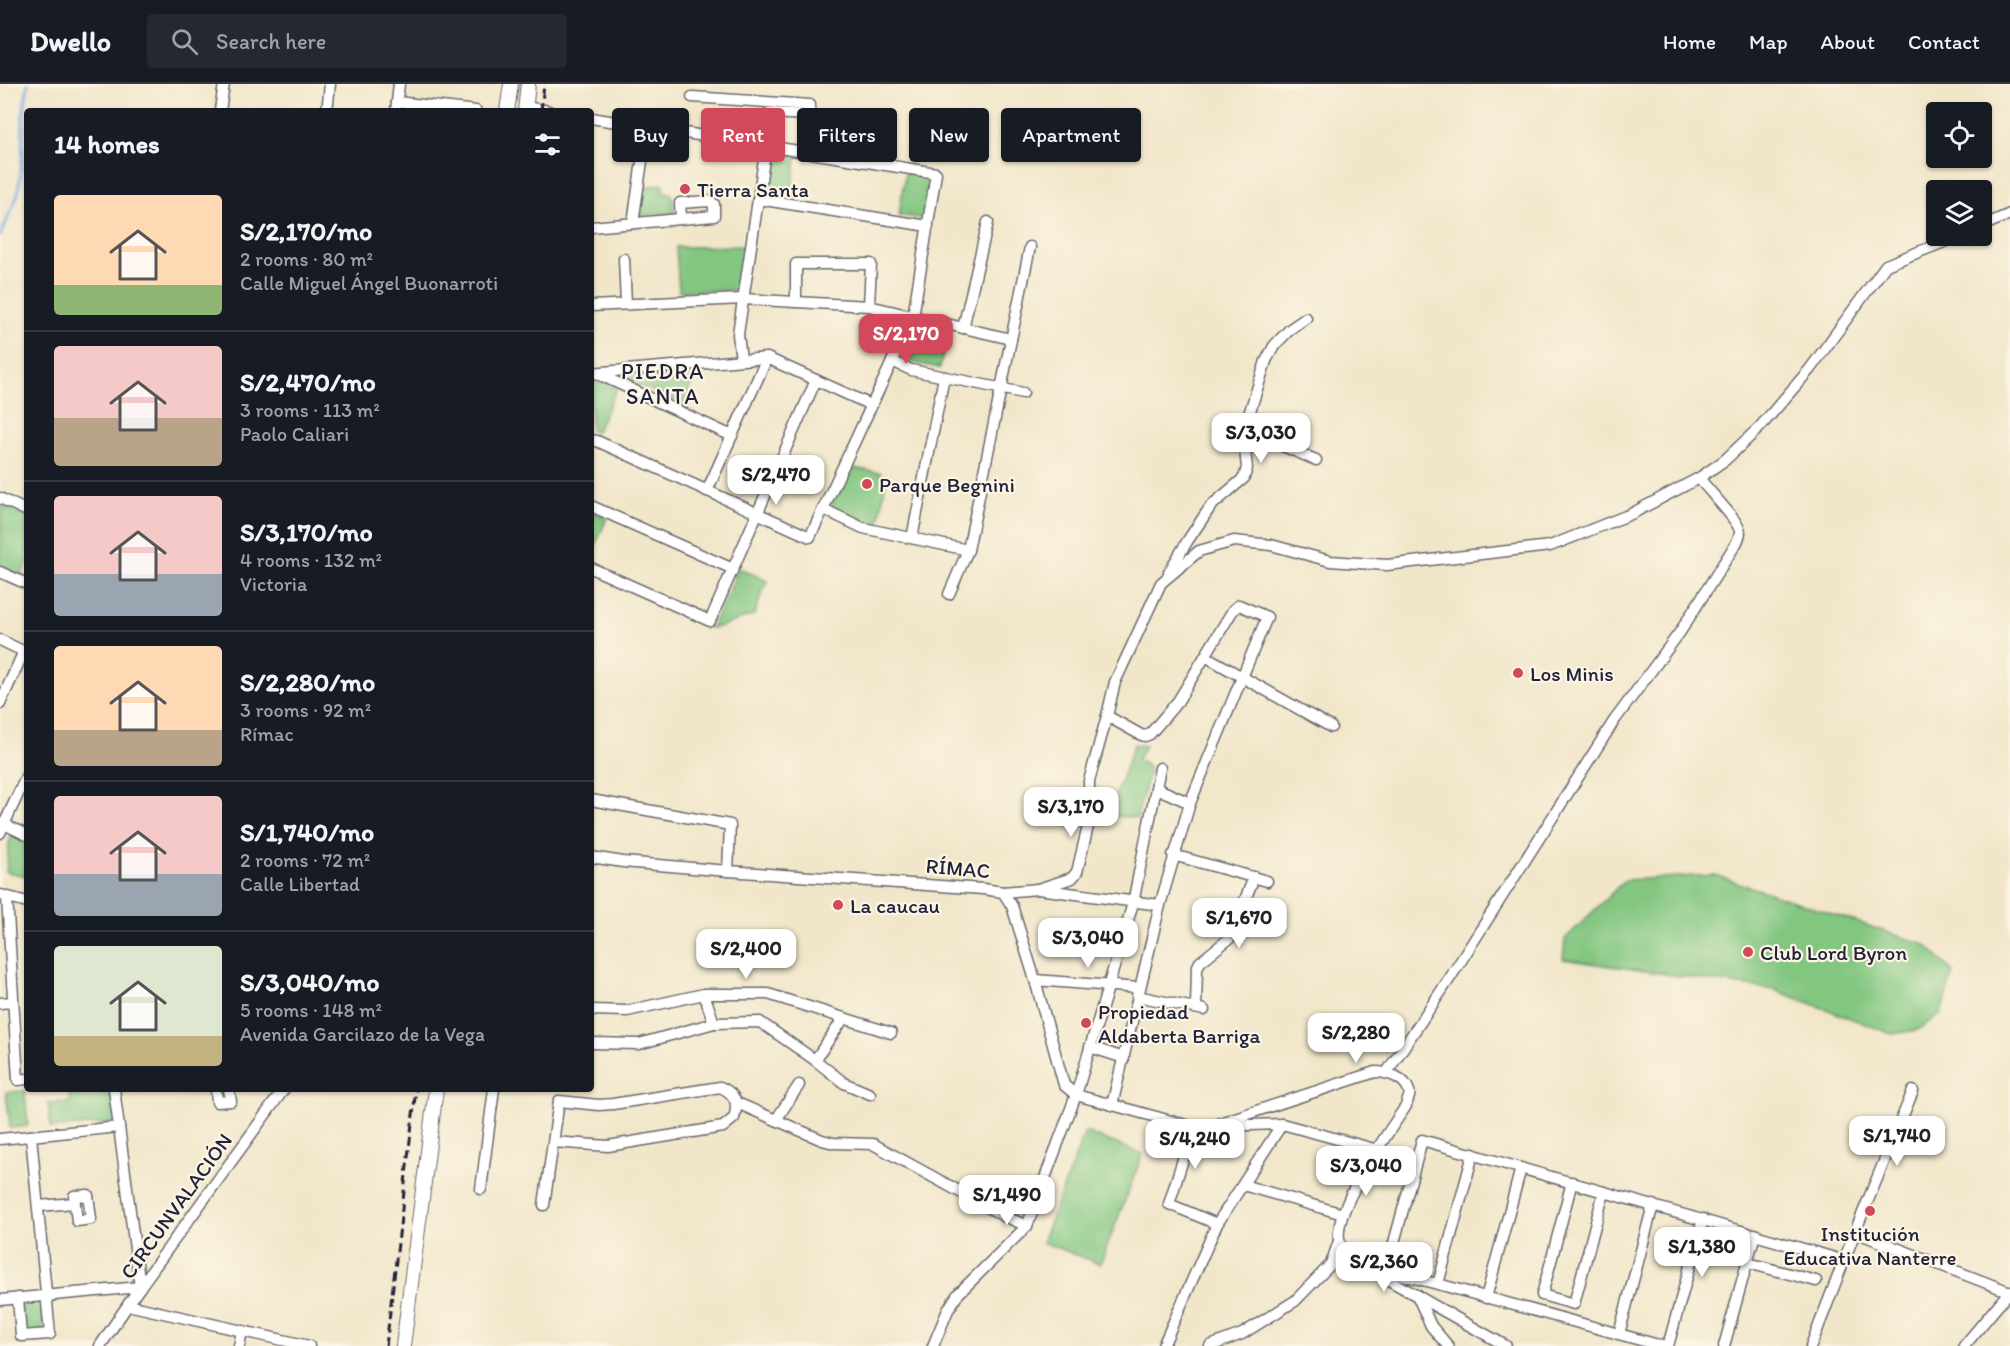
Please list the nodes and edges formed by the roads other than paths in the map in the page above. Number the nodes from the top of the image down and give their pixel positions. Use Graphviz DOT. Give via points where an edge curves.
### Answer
graph roads {
  1 [pos="224,84"];
  2 [pos="330,84"];
  3 [pos="399,84"];
  4 [pos="511,84"];
  5 [pos="528,84"];
  6 [pos="692,97"];
  7 [pos="396,106"];
  8 [pos="220,108"];
  9 [pos="327,108"];
  10 [pos="428,108"];
  11 [pos="507,108"];
  12 [pos="525,108"];
  13 [pos="785,114"];
  14 [pos="594,118"];
  15 [pos="612,121"];
  16 [pos="785,149"];
  17 [pos="642,162"];
  18 [pos="764,162"];
  19 [pos="758,199"];
  20 [pos="2010,214"];
  21 [pos="681,219"];
  22 [pos="987,222"];
  23 [pos="1992,222"];
  24 [pos="633,223"];
  25 [pos="928,226"];
  26 [pos="594,227"];
  27 [pos="1935,246"];
  28 [pos="1030,247"];
  29 [pos="624,259"];
  30 [pos="743,299"];
  31 [pos="795,302"];
  32 [pos="626,304"];
  33 [pos="594,306"];
  34 [pos="869,306"];
  35 [pos="913,316"];
  36 [pos="1306,318"];
  37 [pos="963,328"];
  38 [pos="1011,339"];
  39 [pos="767,358"];
  40 [pos="741,360"];
  41 [pos="892,361"];
  42 [pos="594,372"];
  43 [pos="594,373"];
  44 [pos="944,377"];
  45 [pos="816,380"];
  46 [pos="1001,389"];
  47 [pos="1023,393"];
  48 [pos="871,405"];
  49 [pos="1243,433"];
  50 [pos="732,436"];
  51 [pos="594,440"];
  52 [pos="1316,460"];
  53 [pos="1699,478"];
  54 [pos="707,491"];
  55 [pos="0,498"];
  56 [pos="594,507"];
  57 [pos="823,509"];
  58 [pos="24,510"];
  59 [pos="757,513"];
  60 [pos="912,538"];
  61 [pos="968,550"];
  62 [pos="594,569"];
  63 [pos="733,569"];
  64 [pos="0,572"];
  65 [pos="1165,580"];
  66 [pos="24,583"];
  67 [pos="949,594"];
  68 [pos="0,640"];
  69 [pos="24,651"];
  70 [pos="24,656"];
  71 [pos="1205,656"];
  72 [pos="1242,678"];
  73 [pos="0,704"];
  74 [pos="1107,716"];
  75 [pos="1331,727"];
  76 [pos="1160,768"];
  77 [pos="24,783"];
  78 [pos="1156,788"];
  79 [pos="594,801"];
  80 [pos="1190,802"];
  81 [pos="2,829"];
  82 [pos="24,834"];
  83 [pos="1173,855"];
  84 [pos="594,858"];
  85 [pos="728,871"];
  86 [pos="1254,877"];
  87 [pos="1267,880"];
  88 [pos="1038,889"];
  89 [pos="1003,892"];
  90 [pos="3,896"];
  91 [pos="24,901"];
  92 [pos="1133,903"];
  93 [pos="1160,905"];
  94 [pos="1035,980"];
  95 [pos="1109,985"];
  96 [pos="1138,992"];
  97 [pos="704,994"];
  98 [pos="13,1002"];
  99 [pos="0,1003"];
  100 [pos="594,1010"];
  101 [pos="844,1018"];
  102 [pos="714,1023"];
  103 [pos="891,1033"];
  104 [pos="594,1043"];
  105 [pos="1090,1047"];
  106 [pos="1124,1058"];
  107 [pos="815,1059"];
  108 [pos="1387,1072"];
  109 [pos="24,1080"];
  110 [pos="800,1085"];
  111 [pos="1913,1091"];
  112 [pos="114,1092"];
  113 [pos="216,1092"];
  114 [pos="230,1092"];
  115 [pos="282,1092"];
  116 [pos="436,1092"];
  117 [pos="494,1092"];
  118 [pos="870,1094"];
  119 [pos="1076,1095"];
  120 [pos="737,1103"];
  121 [pos="1112,1106"];
  122 [pos="776,1120"];
  123 [pos="1282,1124"];
  124 [pos="119,1127"];
  125 [pos="1193,1127"];
  126 [pos="1208,1127"];
  127 [pos="31,1136"];
  128 [pos="0,1139"];
  129 [pos="553,1142"];
  130 [pos="1378,1150"];
  131 [pos="1473,1154"];
  132 [pos="1521,1168"];
  133 [pos="1572,1182"];
  134 [pos="1243,1185"];
  135 [pos="481,1189"];
  136 [pos="1604,1192"];
  137 [pos="75,1203"];
  138 [pos="544,1205"];
  139 [pos="1653,1205"];
  140 [pos="39,1206"];
  141 [pos="1343,1214"];
  142 [pos="1703,1219"];
  143 [pos="1217,1224"];
  144 [pos="1027,1226"];
  145 [pos="1855,1232"];
  146 [pos="1755,1234"];
  147 [pos="1339,1241"];
  148 [pos="1835,1258"];
  149 [pos="1748,1263"];
  150 [pos="1364,1266"];
  151 [pos="1386,1272"];
  152 [pos="1816,1281"];
  153 [pos="1438,1284"];
  154 [pos="140,1287"];
  155 [pos="2010,1292"];
  156 [pos="1417,1295"];
  157 [pos="47,1296"];
  158 [pos="18,1298"];
  159 [pos="1486,1298"];
  160 [pos="0,1300"];
  161 [pos="128,1305"];
  162 [pos="242,1331"];
  163 [pos="1619,1334"];
  164 [pos="1440,1344"];
  165 [pos="100,1346"];
  166 [pos="238,1346"];
  167 [pos="309,1346"];
  168 [pos="403,1346"];
  169 [pos="933,1346"];
  170 [pos="1163,1346"];
  171 [pos="1210,1346"];
  172 [pos="1506,1346"];
  173 [pos="1662,1346"];
  174 [pos="1668,1346"];
  175 [pos="1724,1346"];
  176 [pos="1811,1346"];
  177 [pos="1964,1346"];
  1 -- 8 [label="street"];
  2 -- 9 [label="street"];
  3 -- 7 [label="street"];
  4 -- 11 [label="main road"];
  5 -- 12 [label="main road"];
  6 -- 13 [label="street" via="810,105 808,115"];
  7 -- 10 [label="street"];
  14 -- 15 [label="street"];
  16 -- 25 [label="street" via="936,173"];
  17 -- 24 [label="street"];
  18 -- 19 [label="street"];
  19 -- 25 [label="street"];
  19 -- 30 [label="street"];
  20 -- 23 [label="street"];
  21 -- 24 [label="street"];
  22 -- 37 [label="street"];
  24 -- 26 [label="street"];
  25 -- 35 [label="street"];
  27 -- 53 [label="street" via="1886,266 1810,369 1760,427"];
  28 -- 38 [label="street"];
  29 -- 32 [label="street"];
  30 -- 31 [label="street"];
  30 -- 32 [label="street"];
  30 -- 40 [label="street" via="738,334"];
  31 -- 34 [label="street"];
  31 -- 34 [label="street" via="796,264 871,264"];
  32 -- 33 [label="street"];
  34 -- 35 [label="street"];
  35 -- 37 [label="street"];
  35 -- 41 [label="street"];
  36 -- 49 [label="street" via="1274,346"];
  37 -- 38 [label="street"];
  38 -- 46 [label="street"];
  39 -- 40 [label="street"];
  39 -- 45 [label="street"];
  39 -- 50 [label="street"];
  40 -- 42 [label="street"];
  41 -- 44 [label="street" via="911,370"];
  41 -- 48 [label="street"];
  43 -- 50 [label="street"];
  44 -- 46 [label="street"];
  44 -- 60 [label="street"];
  45 -- 48 [label="street"];
  45 -- 59 [label="street"];
  46 -- 47 [label="street"];
  46 -- 61 [label="street"];
  48 -- 57 [label="street"];
  49 -- 52 [label="street"];
  49 -- 65 [label="street" via="1247,468 1244,478 1212,507"];
  50 -- 54 [label="street"];
  51 -- 54 [label="street"];
  53 -- 65 [label="street" via="1631,514 1550,546 1387,565 1330,561 1271,544 1234,542 1199,551"];
  53 -- 108 [label="street" via="1736,521 1740,531 1737,542 1680,632 1614,721"];
  54 -- 59 [label="street"];
  55 -- 58 [label="street"];
  56 -- 63 [label="street"];
  57 -- 59 [label="street" via="810,537"];
  57 -- 60 [label="street" via="863,528"];
  59 -- 63 [label="street"];
  60 -- 61 [label="street"];
  61 -- 67 [label="street"];
  62 -- 63 [label="street" via="710,621"];
  64 -- 66 [label="street"];
  65 -- 74 [label="street" via="1115,681"];
  68 -- 69 [label="street"];
  70 -- 73 [label="street"];
  71 -- 72 [label="street"];
  71 -- 72 [label="street" via="1239,605 1268,616"];
  71 -- 74 [label="street" via="1178,700 1150,734 1141,735"];
  72 -- 75 [label="street"];
  72 -- 80 [label="street"];
  74 -- 88 [label="street" via="1089,781 1089,822 1077,872 1072,878"];
  76 -- 78 [label="street"];
  77 -- 81 [label="street"];
  78 -- 80 [label="street"];
  78 -- 92 [label="street"];
  79 -- 85 [label="street" via="730,825"];
  80 -- 83 [label="street"];
  81 -- 82 [label="street"];
  83 -- 86 [label="street"];
  83 -- 93 [label="street"];
  84 -- 85 [label="street, RÍMAC"];
  85 -- 89 [label="street, RÍMAC"];
  86 -- 87 [label="street"];
  86 -- 96 [label="street" via="1230,938 1197,968 1200,1009"];
  88 -- 89 [label="street"];
  88 -- 92 [label="street"];
  89 -- 94 [label="street, RÍMAC" via="1012,906"];
  90 -- 91 [label="street"];
  90 -- 98 [label="street"];
  92 -- 93 [label="street"];
  92 -- 95 [label="street"];
  93 -- 96 [label="street"];
  94 -- 95 [label="street"];
  94 -- 119 [label="street, RÍMAC" via="1064,1085"];
  95 -- 96 [label="street"];
  95 -- 105 [label="street"];
  96 -- 106 [label="street"];
  97 -- 100 [label="street" via="627,1011"];
  97 -- 101 [label="street" via="768,994"];
  97 -- 102 [label="street"];
  98 -- 99 [label="street"];
  98 -- 109 [label="street" via="18,1080"];
  101 -- 103 [label="street"];
  101 -- 107 [label="street"];
  102 -- 104 [label="street" via="639,1044"];
  102 -- 107 [label="street" via="760,1022"];
  105 -- 106 [label="street"];
  105 -- 119 [label="street"];
  106 -- 121 [label="street"];
  107 -- 118 [label="street" via="844,1083"];
  108 -- 126 [label="street" via="1375,1072"];
  108 -- 130 [label="street" via="1400,1079 1410,1094"];
  110 -- 122 [label="street"];
  111 -- 145 [label="street"];
  112 -- 124 [label="street"];
  113 -- 114 [label="street" via="217,1102 231,1101"];
  115 -- 154 [label="street, CIRCUNVALACIÓN"];
  116 -- 168 [label="main road"];
  117 -- 135 [label="street"];
  119 -- 121 [label="street"];
  119 -- 144 [label="street"];
  120 -- 122 [label="street"];
  120 -- 129 [label="street" via="734,1118 723,1127 608,1146"];
  120 -- 129 [label="street" via="728,1090 720,1087 613,1104 559,1101"];
  121 -- 125 [label="street"];
  122 -- 144 [label="street" via="834,1143 873,1144"];
  123 -- 126 [label="street"];
  123 -- 130 [label="street"];
  123 -- 134 [label="street"];
  124 -- 127 [label="street"];
  124 -- 154 [label="street"];
  125 -- 126 [label="street"];
  125 -- 143 [label="street" via="1169,1204"];
  127 -- 128 [label="street"];
  127 -- 140 [label="street"];
  129 -- 138 [label="street"];
  130 -- 141 [label="street"];
  131 -- 132 [label="street"];
  131 -- 151 [label="street" via="1422,1140"];
  131 -- 153 [label="street"];
  132 -- 133 [label="street"];
  132 -- 159 [label="street"];
  133 -- 136 [label="street"];
  133 -- 136 [label="street" via="1542,1295 1574,1304"];
  134 -- 141 [label="street"];
  134 -- 143 [label="street"];
  136 -- 139 [label="street"];
  137 -- 140 [label="street"];
  139 -- 142 [label="street"];
  139 -- 163 [label="street"];
  140 -- 157 [label="street"];
  141 -- 147 [label="street"];
  142 -- 146 [label="street"];
  142 -- 174 [label="street"];
  143 -- 170 [label="street"];
  144 -- 169 [label="street" via="958,1294"];
  145 -- 155 [label="street"];
  145 -- 176 [label="street"];
  146 -- 148 [label="street"];
  146 -- 149 [label="street"];
  147 -- 150 [label="street"];
  147 -- 171 [label="street" via="1330,1264 1295,1301 1242,1334"];
  149 -- 152 [label="street"];
  149 -- 175 [label="street"];
  150 -- 151 [label="street"];
  150 -- 156 [label="street"];
  151 -- 153 [label="street"];
  153 -- 159 [label="street"];
  154 -- 157 [label="street"];
  154 -- 161 [label="street, CIRCUNVALACIÓN"];
  155 -- 177 [label="street"];
  156 -- 164 [label="street"];
  156 -- 172 [label="street"];
  157 -- 158 [label="street"];
  157 -- 158 [label="street" via="50,1334 21,1336"];
  158 -- 160 [label="street"];
  159 -- 163 [label="street"];
  161 -- 162 [label="street"];
  161 -- 165 [label="street, CIRCUNVALACIÓN"];
  162 -- 166 [label="street"];
  162 -- 167 [label="street"];
  163 -- 173 [label="street"];
}
